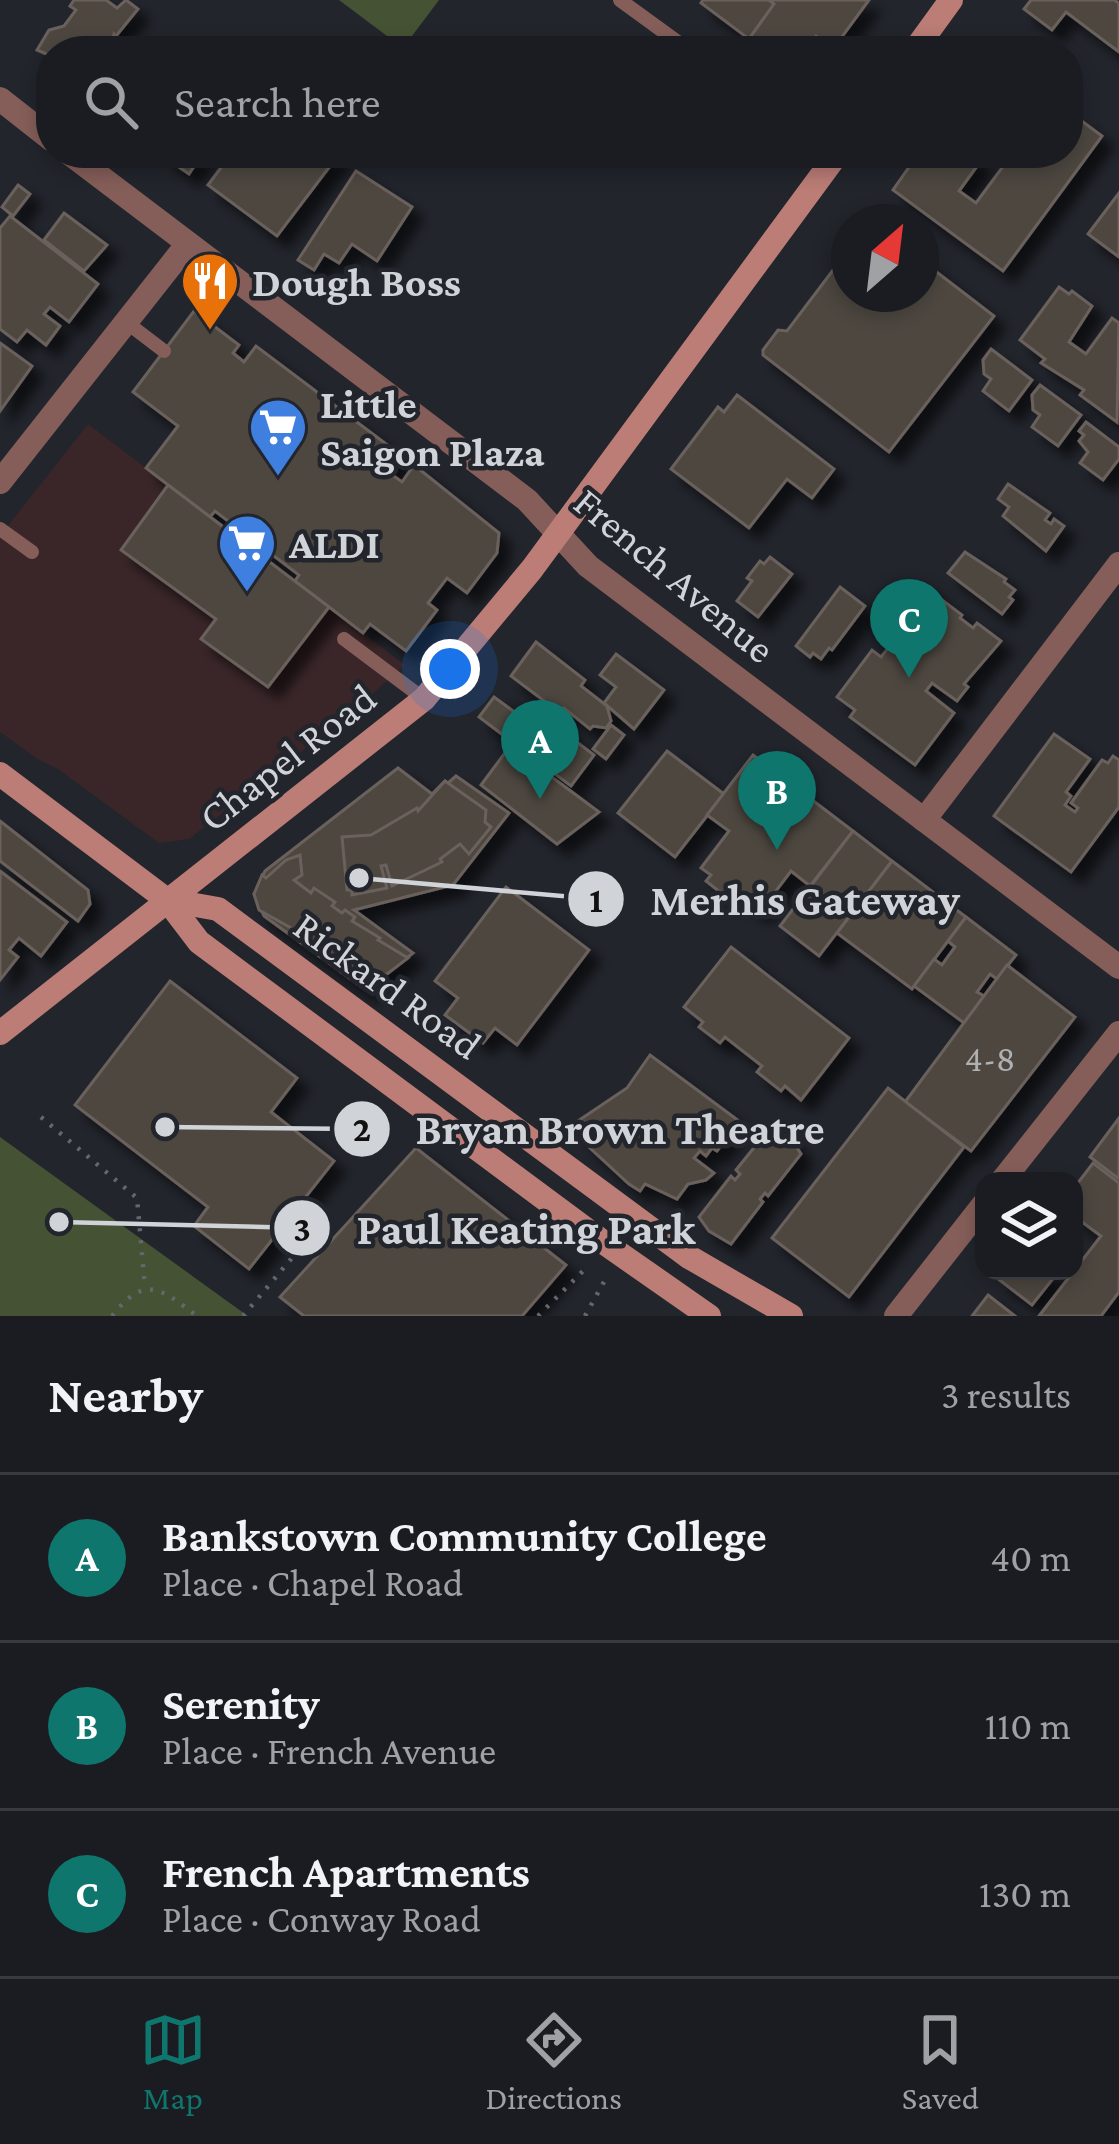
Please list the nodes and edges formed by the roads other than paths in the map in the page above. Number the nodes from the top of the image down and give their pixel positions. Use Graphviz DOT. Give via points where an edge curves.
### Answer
graph roads {
  1 [pos="620,0"];
  2 [pos="951,0"];
  3 [pos="669,36"];
  4 [pos="925,36"];
  5 [pos="0,99"];
  6 [pos="36,127"];
  7 [pos="88,168"];
  8 [pos="824,168"];
  9 [pos="186,246"];
  10 [pos="125,322"];
  11 [pos="164,351"];
  12 [pos="0,482"];
  13 [pos="0,529"];
  14 [pos="557,533"];
  15 [pos="32,552"];
  16 [pos="1119,564"];
  17 [pos="344,639"];
  18 [pos="424,699"];
  19 [pos="0,774"];
  20 [pos="924,820"];
  21 [pos="167,900"];
  22 [pos="1119,967"];
  23 [pos="0,1033"];
  24 [pos="1119,1033"];
  25 [pos="1009,1172"];
  26 [pos="975,1215"];
  27 [pos="709,1316"];
  28 [pos="791,1316"];
  29 [pos="896,1316"];
  1 -- 3 [label="lane"];
  2 -- 4 [label="main road"];
  5 -- 6 [label="street"];
  7 -- 9 [label="street, French Avenue"];
  8 -- 14 [label="main road, Chapel Road"];
  9 -- 10 [label="street"];
  9 -- 14 [label="street, French Avenue" via="527,500"];
  10 -- 11 [label="lane"];
  10 -- 12 [label="street"];
  13 -- 15 [label="lane"];
  14 -- 18 [label="main road, Chapel Road"];
  14 -- 20 [label="street, French Avenue" via="588,566"];
  16 -- 20 [label="street"];
  17 -- 18 [label="lane"];
  18 -- 21 [label="main road, Chapel Road"];
  19 -- 21 [label="main road, Rickard Road"];
  20 -- 22 [label="street, French Avenue"];
  21 -- 23 [label="main road, Chapel Road"];
  21 -- 27 [label="main road, Rickard Road" via="199,942"];
  21 -- 28 [label="main road, Rickard Road" via="218,909 689,1257"];
  24 -- 25 [label="street"];
  26 -- 29 [label="street"];
}
